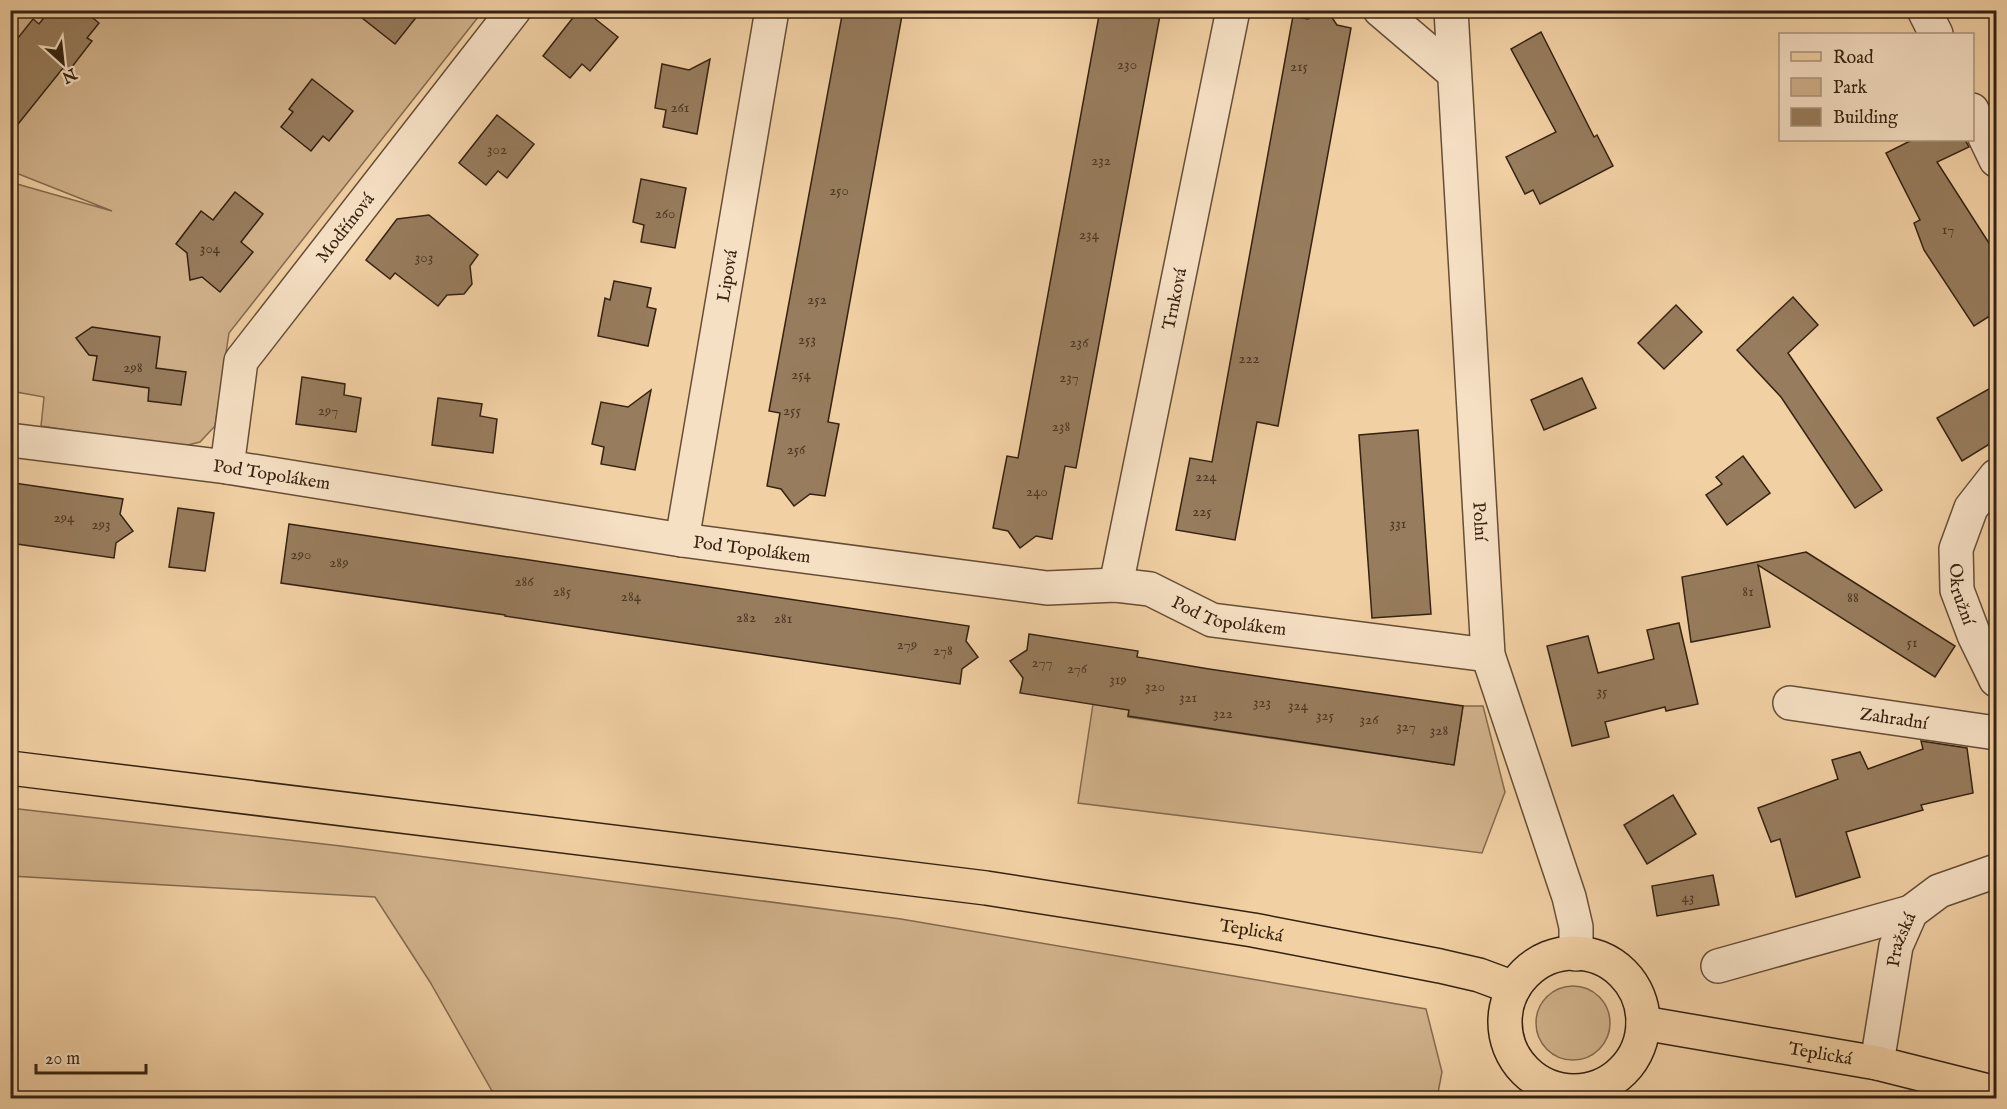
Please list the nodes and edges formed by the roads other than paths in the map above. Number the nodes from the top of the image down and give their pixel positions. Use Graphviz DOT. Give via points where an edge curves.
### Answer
graph roads {
  1 [pos="514,10"];
  2 [pos="772,10"];
  3 [pos="1233,10"];
  4 [pos="1380,10"];
  5 [pos="1451,10"];
  6 [pos="1924,10"];
  7 [pos="1936,33"];
  8 [pos="1454,73"];
  9 [pos="1974,114"];
  10 [pos="1996,160"];
  11 [pos="10,440"];
  12 [pos="227,467"];
  13 [pos="1996,476"];
  14 [pos="682,540"];
  15 [pos="1116,585"];
  16 [pos="1488,655"];
  17 [pos="1996,680"];
  18 [pos="1790,703"];
  19 [pos="1996,733"];
  20 [pos="10,768"];
  21 [pos="1996,871"];
  22 [pos="1911,912"];
  23 [pos="1576,954"];
  24 [pos="1718,966"];
  25 [pos="1514,988"];
  26 [pos="1643,1023"];
  27 [pos="1877,1063"];
  28 [pos="1541,1092"];
  29 [pos="1996,1093"];
  1 -- 12 [label="street, Modřínová" via="241,361"];
  2 -- 14 [label="street, Lipová"];
  3 -- 15 [label="street, Trnková"];
  4 -- 8 [label="street"];
  5 -- 8 [label="street, Polní"];
  6 -- 7 [label="street"];
  8 -- 16 [label="street, Polní"];
  9 -- 10 [label="street"];
  11 -- 12 [label="street, Pod Topolákem"];
  12 -- 14 [label="street, Pod Topolákem"];
  13 -- 17 [label="street, Okružní" via="1971,508 1956,549 1957,590"];
  14 -- 15 [label="street, Pod Topolákem" via="1047,588"];
  15 -- 16 [label="street, Pod Topolákem" via="1150,589 1212,620"];
  16 -- 23 [label="street, Polní" via="1569,897 1576,927"];
  18 -- 19 [label="street, Zahradní"];
  20 -- 25 [label="main road, Teplická" via="986,888 1300,939 1440,966"];
  21 -- 22 [label="street, Pražská" via="1939,891"];
  22 -- 24 [label="street"];
  22 -- 27 [label="street, Pražská" via="1896,946"];
  23 -- 25 [label="main road" via="1536,965"];
  23 -- 26 [label="main road" via="1603,960 1622,974 1637,995"];
  25 -- 28 [label="main road" via="1505,1023 1510,1048"];
  26 -- 27 [label="main road, Teplická"];
  26 -- 28 [label="main road" via="1635,1054 1618,1075 1585,1090"];
  27 -- 29 [label="main road, Teplická"];
}
